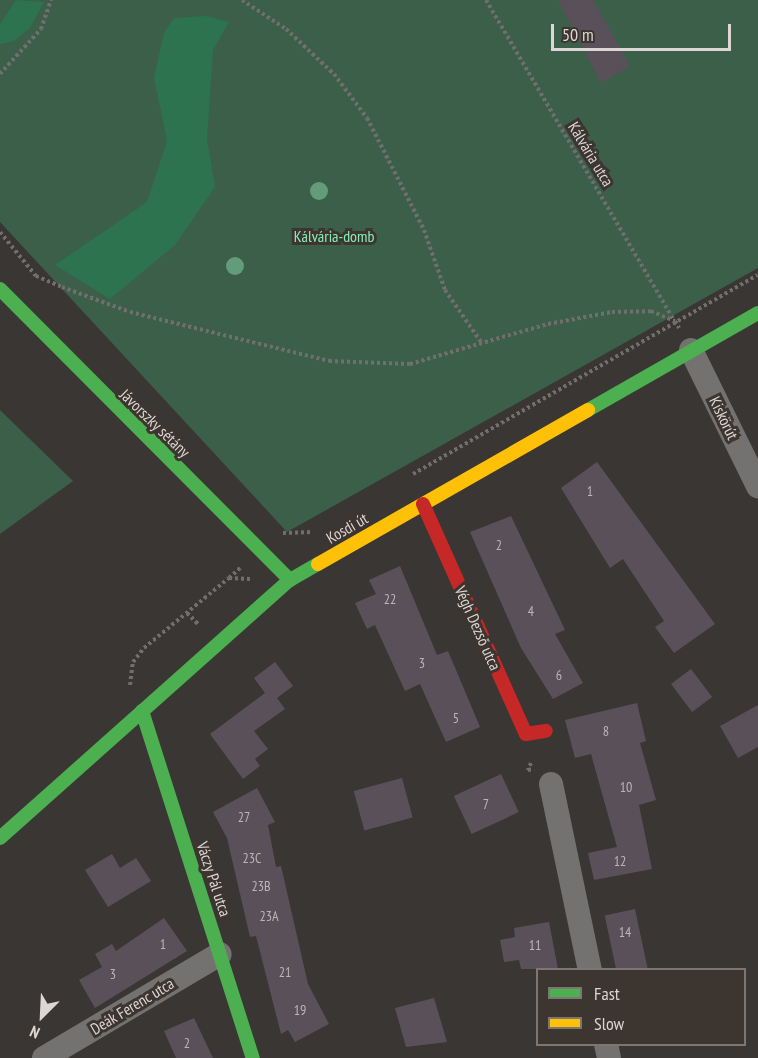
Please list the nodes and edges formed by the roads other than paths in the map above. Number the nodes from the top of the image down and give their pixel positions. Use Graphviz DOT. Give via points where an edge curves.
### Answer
graph roads {
  1 [pos="0,289"];
  2 [pos="758,313"];
  3 [pos="691,350"];
  4 [pos="758,486"];
  5 [pos="423,504"];
  6 [pos="290,580"];
  7 [pos="142,711"];
  8 [pos="546,731"];
  9 [pos="551,784"];
  10 [pos="0,838"];
  11 [pos="220,954"];
  12 [pos="590,968"];
  13 [pos="44,1058"];
  14 [pos="253,1058"];
  1 -- 6 [label="street, Jávorszky sétány"];
  2 -- 3 [label="street, Kosdi út"];
  3 -- 4 [label="street, Kiskörút"];
  3 -- 5 [label="street, Kosdi út"];
  5 -- 6 [label="street, Kosdi út"];
  5 -- 8 [label="street, Végh Dezső utca" via="526,734"];
  6 -- 7 [label="street, Kosdi út"];
  7 -- 10 [label="street, Kosdi út"];
  7 -- 11 [label="street, Váczy Pál utca"];
  9 -- 12 [label="street"];
  11 -- 13 [label="street, Deák Ferenc utca"];
  11 -- 14 [label="street, Váczy Pál utca"];
}
